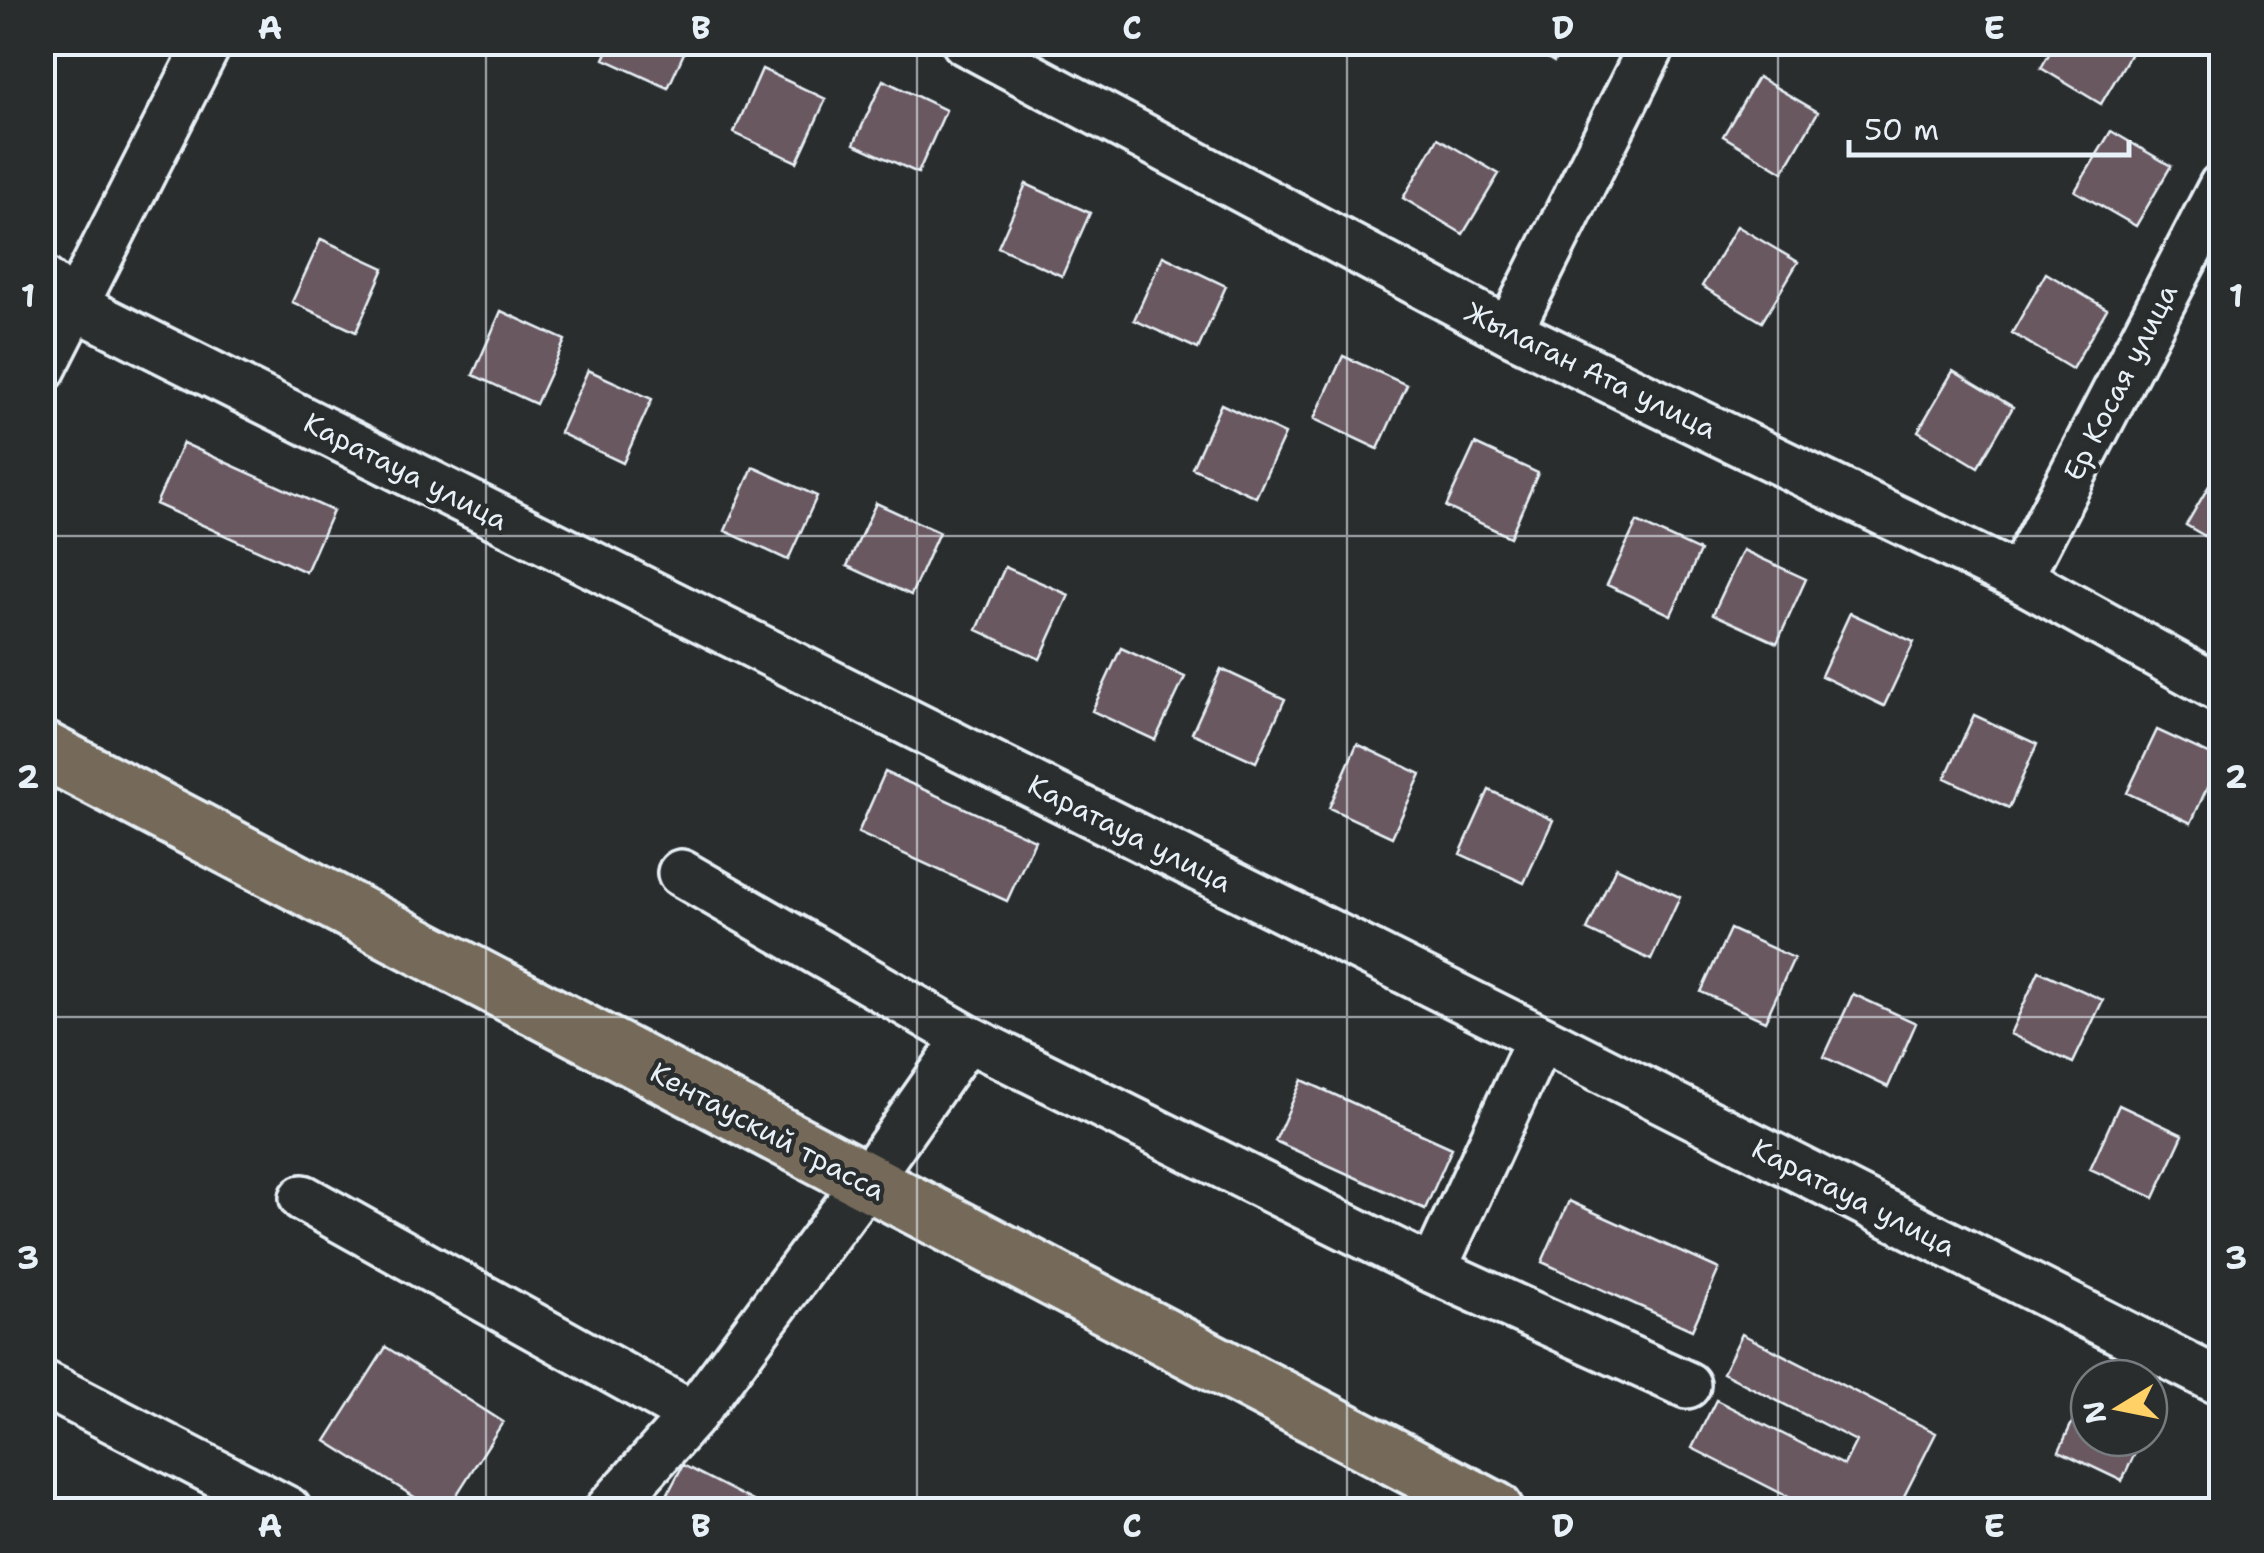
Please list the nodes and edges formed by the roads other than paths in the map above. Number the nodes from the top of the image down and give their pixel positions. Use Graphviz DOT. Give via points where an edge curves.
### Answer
graph roads {
  1 [pos="209,42"];
  2 [pos="1654,42"];
  3 [pos="974,44"];
  4 [pos="2222,186"];
  5 [pos="59,292"];
  6 [pos="1509,331"];
  7 [pos="42,370"];
  8 [pos="2020,578"];
  9 [pos="2222,690"];
  10 [pos="42,750"];
  11 [pos="682,873"];
  12 [pos="967,1038"];
  13 [pos="1540,1038"];
  14 [pos="866,1182"];
  15 [pos="303,1198"];
  16 [pos="1433,1270"];
  17 [pos="42,1383"];
  18 [pos="2222,1383"];
  19 [pos="1687,1384"];
  20 [pos="694,1415"];
  21 [pos="288,1510"];
  22 [pos="608,1510"];
  23 [pos="1495,1510"];
  1 -- 5 [label="street"];
  2 -- 6 [label="street"];
  3 -- 6 [label="street, Жылаган Ата улица"];
  4 -- 8 [label="street, Ер Косая улица"];
  5 -- 7 [label="street"];
  5 -- 13 [label="street, Каратауа улица"];
  6 -- 8 [label="street, Жылаган Ата улица"];
  8 -- 9 [label="street, Жылаган Ата улица"];
  10 -- 14 [label="main road, Кентауский трасса"];
  11 -- 12 [label="street"];
  12 -- 14 [label="street"];
  12 -- 16 [label="street"];
  13 -- 16 [label="street"];
  13 -- 18 [label="street, Каратауа улица"];
  14 -- 20 [label="street"];
  14 -- 23 [label="main road, Кентауский трасса"];
  15 -- 20 [label="street"];
  16 -- 19 [label="street"];
  17 -- 21 [label="street"];
  20 -- 22 [label="street"];
}
